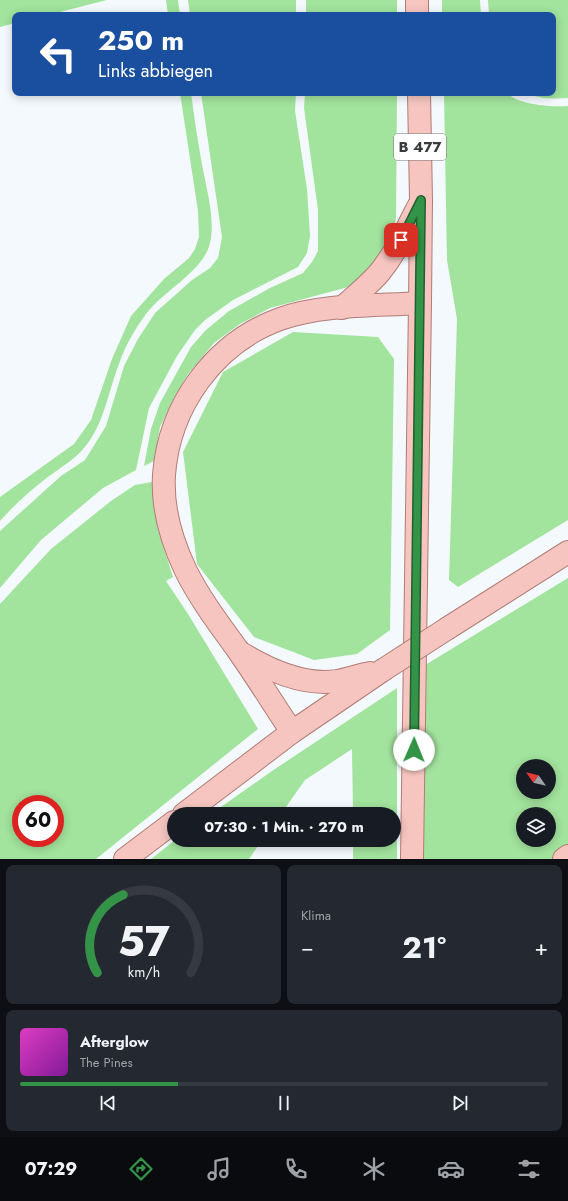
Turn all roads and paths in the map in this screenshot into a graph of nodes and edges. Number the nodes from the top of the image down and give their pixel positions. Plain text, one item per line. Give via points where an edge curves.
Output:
1 (417, 0) edge
2 (417, 12) edge
3 (419, 96) edge
4 (421, 200) junction
5 (420, 303) junction
6 (342, 308) junction
7 (568, 552) edge
8 (238, 652) junction
9 (383, 670) junction
10 (292, 732) junction
11 (193, 807) edge
12 (167, 827) edge
13 (568, 856) edge
14 (125, 859) edge
15 (412, 859) edge
16 (564, 859) edge

1 - 2 main road
3 - 4 main road, B 477
4 - 5 main road, B 477
4 - 6 main road via 395,251 380,272
5 - 6 main road
5 - 15 main road, B 477
6 - 8 main road via 304,312 280,319 236,343 215,360 198,380 183,402 174,425 167,449 164,476 168,522 186,570 199,595
7 - 9 main road, bridge
8 - 9 main road via 288,676 316,681 336,681
8 - 10 main road
9 - 10 main road
10 - 11 main road
12 - 14 main road
13 - 16 main road

